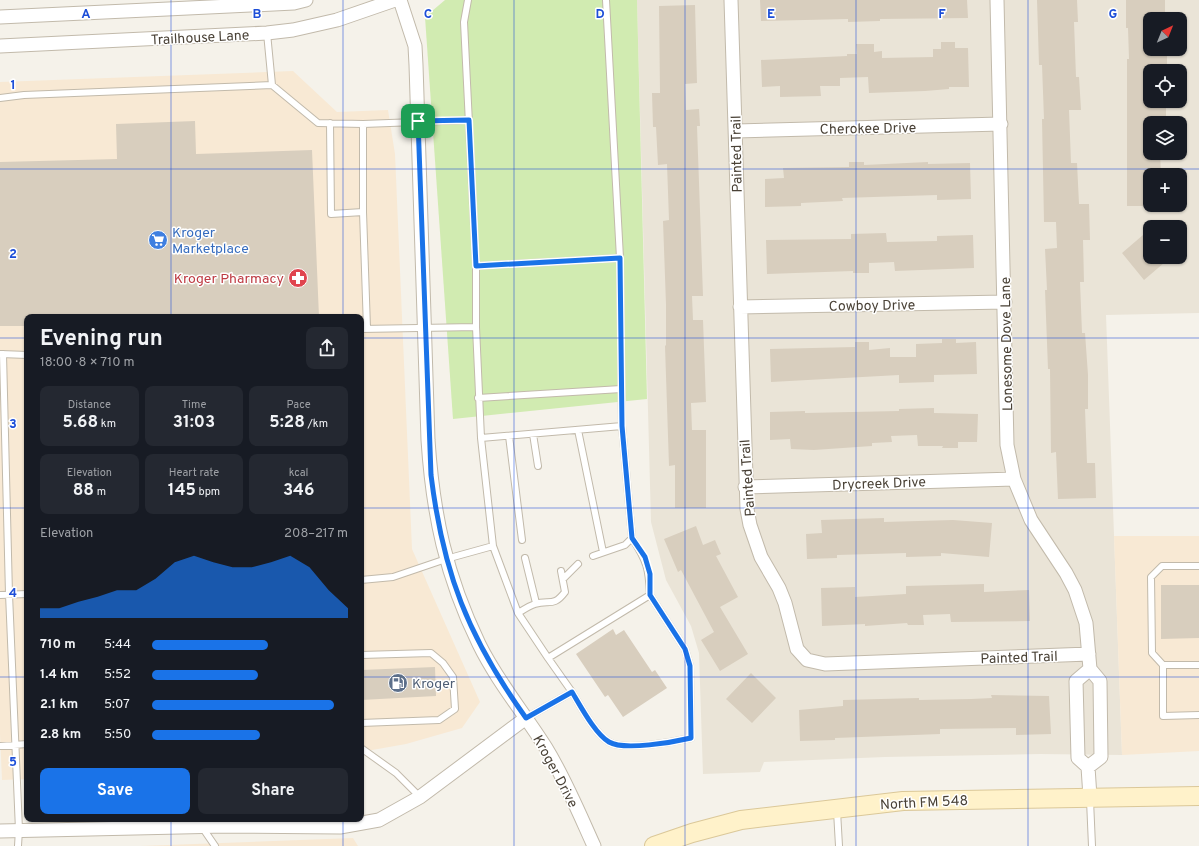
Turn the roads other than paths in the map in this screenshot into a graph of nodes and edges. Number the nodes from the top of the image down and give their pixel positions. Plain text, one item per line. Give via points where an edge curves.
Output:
1 (306, 0) edge
2 (394, 0) edge
3 (400, 0) edge
4 (468, 0) edge
5 (606, 0) edge
6 (731, 0) edge
7 (997, 0) edge
8 (0, 17) edge
9 (267, 33) junction
10 (0, 46) edge
11 (272, 85) junction
12 (0, 98) edge
13 (469, 120) junction
14 (418, 121) junction
15 (330, 123) junction
16 (363, 124) junction
17 (1001, 124) junction
18 (736, 131) junction
19 (363, 212) junction
20 (620, 258) junction
21 (476, 266) junction
22 (1005, 302) junction
23 (740, 307) junction
24 (364, 314) edge
25 (476, 327) junction
26 (364, 328) edge
27 (425, 328) junction
28 (2, 354) edge
29 (24, 355) edge
30 (621, 389) junction
31 (478, 398) junction
32 (622, 426) junction
33 (578, 430) junction
34 (533, 434) junction
35 (509, 436) junction
36 (481, 438) junction
37 (538, 466) dead end
38 (1014, 479) junction
39 (745, 487) junction
40 (632, 538) junction
41 (522, 540) dead end
42 (493, 546) junction
43 (603, 552) junction
44 (593, 556) dead end
45 (525, 558) dead end
46 (446, 559) junction
47 (578, 564) dead end
48 (1199, 566) edge
49 (561, 571) dead end
50 (563, 579) junction
51 (364, 580) edge
52 (9, 594) junction
53 (24, 594) edge
54 (0, 595) edge
55 (650, 595) junction
56 (536, 603) junction
57 (518, 613) junction
58 (1089, 654) junction
59 (364, 655) edge
60 (548, 658) junction
61 (1162, 665) junction
62 (1199, 666) edge
63 (1090, 669) junction
64 (572, 692) junction
65 (1199, 715) edge
66 (526, 718) junction
67 (364, 723) edge
68 (24, 744) edge
69 (15, 745) junction
70 (0, 746) edge
71 (364, 750) edge
72 (1088, 767) junction
73 (1199, 796) edge
74 (1090, 797) junction
75 (420, 798) junction
76 (837, 809) junction
77 (225, 822) edge
78 (202, 827) junction
79 (19, 830) junction
80 (0, 831) edge
81 (18, 846) edge
82 (215, 846) edge
83 (594, 846) edge
84 (654, 846) edge
85 (840, 846) edge
86 (1092, 846) edge

1 - 8 street, Trailhouse Lane via 294,3
2 - 9 street, Trailhouse Lane via 337,20
3 - 14 street, Kroger Drive via 414,46
4 - 13 lane via 464,22
5 - 20 lane
6 - 18 street, Painted Trail
7 - 17 street, Lonesome Dove Lane
9 - 10 street, Trailhouse Lane
9 - 11 lane
11 - 12 lane
11 - 15 lane via 318,123
13 - 14 lane
13 - 21 lane
14 - 16 lane
14 - 27 street, Kroger Drive
15 - 16 lane
15 - 19 lane via 331,214
16 - 19 lane
17 - 18 street, Cherokee Drive
17 - 22 street, Lonesome Dove Lane
18 - 23 street, Painted Trail
19 - 24 lane
20 - 21 lane
20 - 30 lane
21 - 25 lane
22 - 23 street, Cowboy Drive
22 - 38 street, Lonesome Dove Lane via 1008,445
23 - 39 street, Painted Trail
25 - 27 lane
25 - 31 lane
26 - 27 lane
27 - 46 street, Kroger Drive via 431,475 438,528
28 - 29 lane
28 - 52 lane
30 - 31 lane
30 - 32 lane
31 - 36 lane
32 - 33 lane
32 - 40 lane
33 - 34 lane
33 - 43 lane
34 - 35 lane
34 - 37 lane
35 - 36 lane
35 - 41 lane
36 - 42 lane
38 - 39 street, Drycreek Drive
38 - 58 street, Lonesome Dove Lane via 1031,520 1075,590 1086,623
39 - 58 street, Painted Trail via 746,509 755,540 785,603 797,649 807,660 825,664
40 - 43 lane via 625,545
40 - 55 lane via 645,557 650,574
42 - 46 lane
42 - 57 lane
43 - 44 lane
45 - 56 lane
46 - 51 lane via 393,576
46 - 66 street, Kroger Drive via 456,593 480,646 501,684
47 - 50 lane
48 - 61 lane via 1162,566 1150,577 1152,653
49 - 50 lane
50 - 56 lane via 565,592 559,599 549,603
52 - 53 lane
52 - 54 lane
52 - 69 lane
55 - 60 lane
55 - 64 lane via 685,649 690,666 691,738 663,744 609,742 600,734
56 - 57 lane
57 - 60 lane
58 - 63 street, Lonesome Dove Lane
59 - 67 lane via 431,653 443,663 453,677 455,709 439,720
60 - 64 lane
61 - 62 lane
61 - 65 lane via 1163,716
63 - 72 street, Lonesome Dove Lane via 1100,681 1101,758
63 - 72 street via 1076,681 1078,758
64 - 66 lane
66 - 75 street
66 - 83 street, Kroger Drive via 560,773
68 - 69 lane
69 - 70 lane
69 - 79 lane
71 - 75 lane via 396,773
72 - 74 street
73 - 74 main road, North FM 548
74 - 76 main road, North FM 548 via 903,801
74 - 86 lane
75 - 77 street via 379,820 340,827
76 - 84 main road, North FM 548 via 741,820
76 - 85 lane
77 - 78 street
78 - 79 street
78 - 82 lane
79 - 80 street
79 - 81 lane

